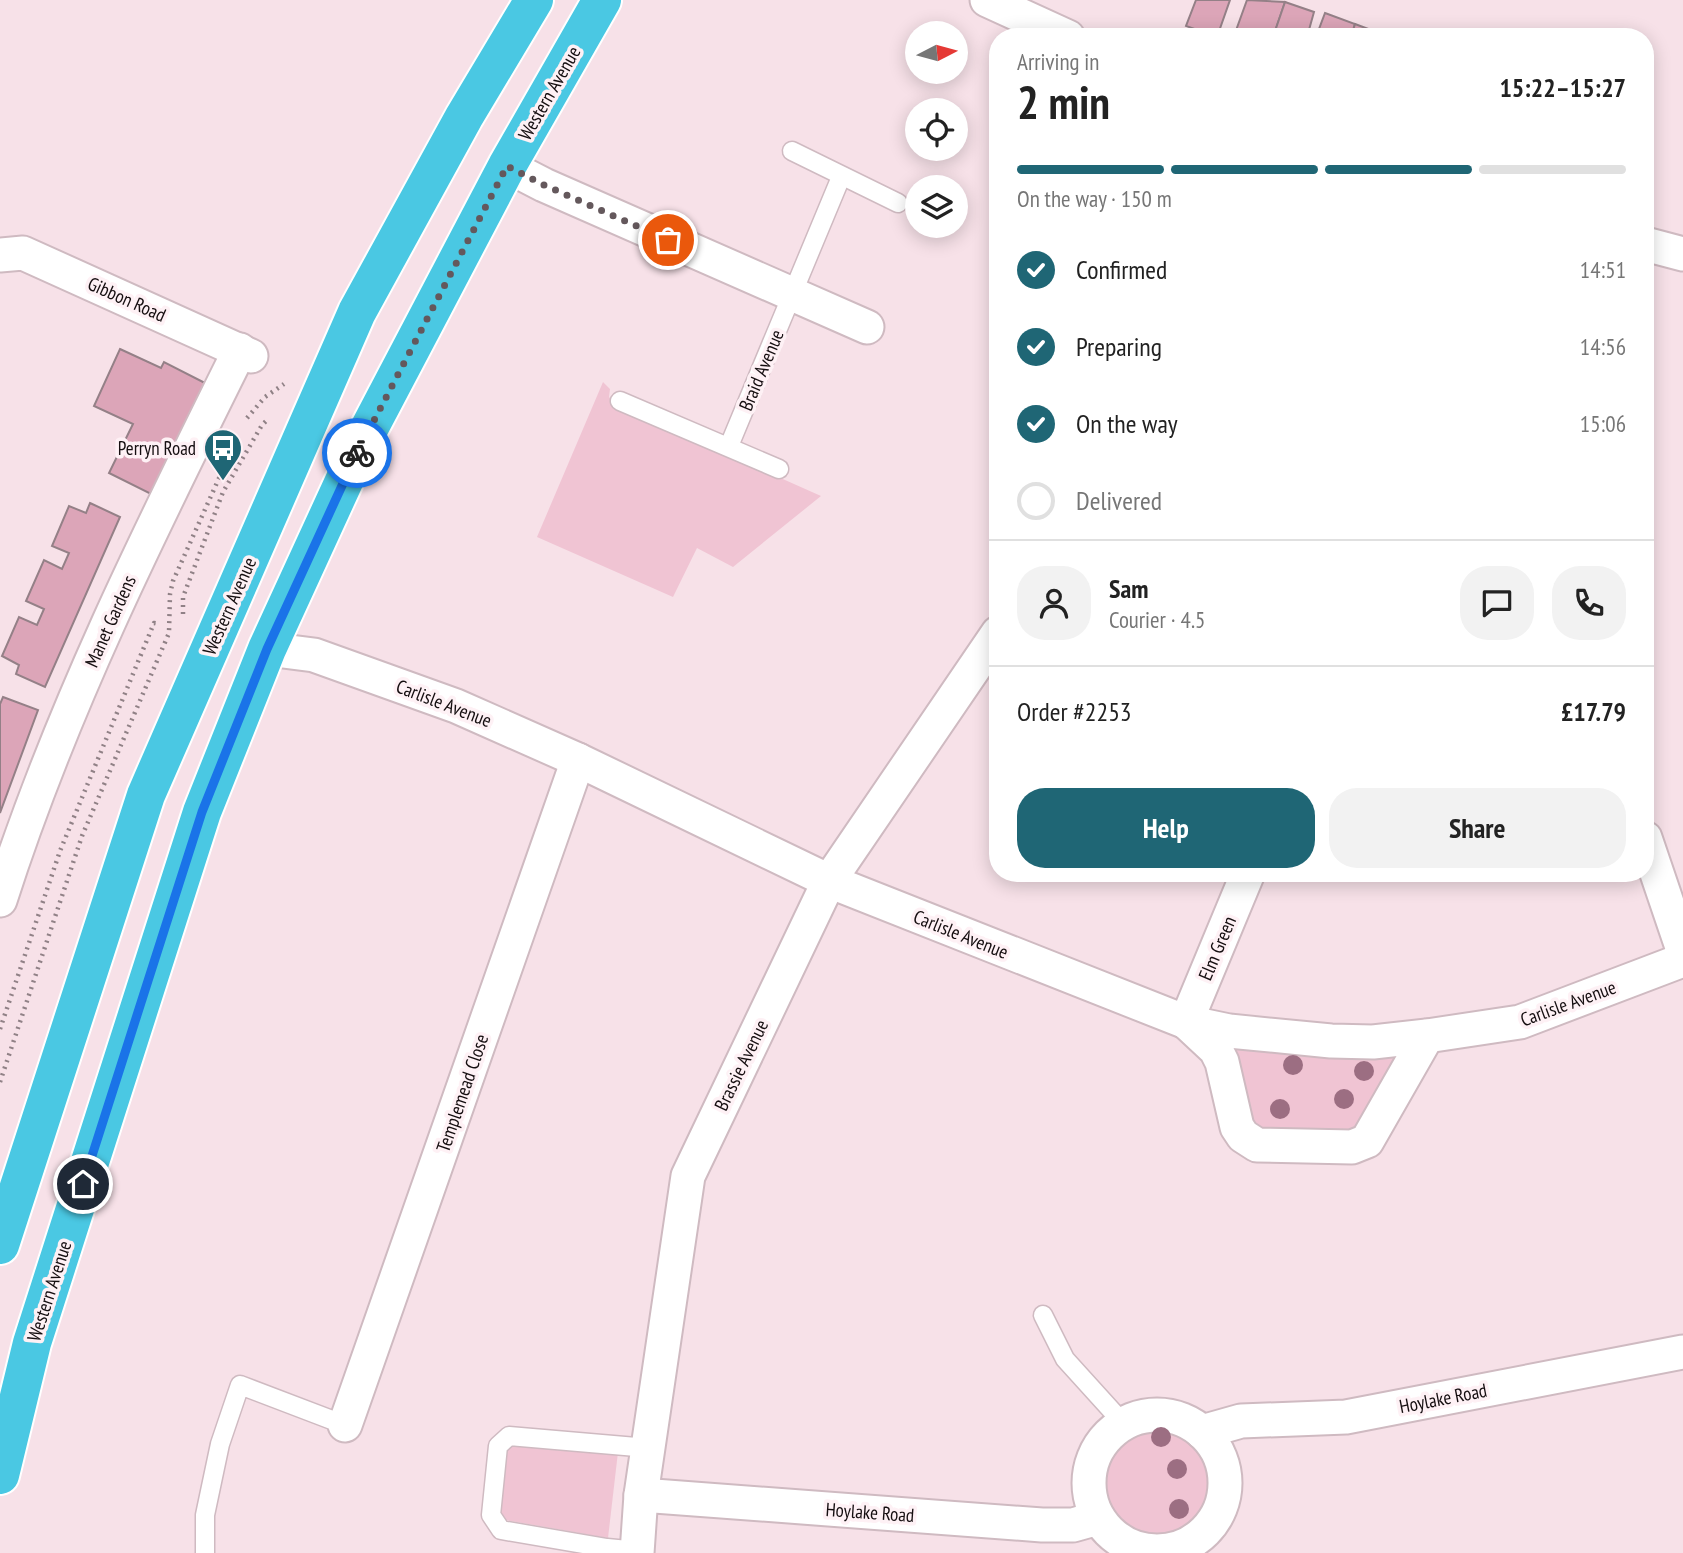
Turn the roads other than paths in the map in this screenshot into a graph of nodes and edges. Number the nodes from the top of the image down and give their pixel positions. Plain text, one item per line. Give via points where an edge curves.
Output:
1 (534, 0) edge
2 (602, 0) edge
3 (987, 0) edge
4 (1048, 28) edge
5 (792, 151) dead end
6 (507, 166) junction
7 (841, 177) junction
8 (898, 203) dead end
9 (1654, 246) edge
10 (1683, 254) edge
11 (0, 255) edge
12 (793, 295) junction
13 (867, 327) dead end
14 (245, 353) joint
15 (620, 401) dead end
16 (729, 446) junction
17 (779, 469) dead end
18 (989, 646) edge
19 (267, 649) junction
20 (578, 760) junction
21 (1654, 865) edge
22 (829, 881) junction
23 (1244, 882) edge
24 (0, 900) edge
25 (1683, 950) edge
26 (1683, 960) edge
27 (1186, 1022) junction
28 (1427, 1037) junction
29 (0, 1245) edge
30 (1043, 1315) dead end
31 (1683, 1352) edge
32 (1123, 1423) junction
33 (345, 1425) joint
34 (1202, 1432) junction
35 (648, 1448) junction
36 (0, 1475) edge
37 (641, 1495) junction
38 (1098, 1518) junction
39 (638, 1552) edge
40 (205, 1553) edge

1 - 29 highway, Western Avenue via 357,312 151,782
2 - 6 highway, Western Avenue
3 - 4 street
5 - 7 lane
6 - 12 street
6 - 19 highway, Western Avenue via 362,442
7 - 8 lane
7 - 12 lane, Braid Avenue
9 - 10 street
11 - 14 street, Gibbon Road via 23,253
12 - 13 street
12 - 16 lane, Braid Avenue
14 - 24 street, Manet Gardens via 153,525 31,806
15 - 16 lane
16 - 17 lane
18 - 22 street, Brassie Avenue
19 - 20 street, Carlisle Avenue via 314,655 456,706
19 - 36 highway, Western Avenue via 202,812 32,1343
20 - 22 street, Carlisle Avenue
20 - 33 street, Templemead Close
21 - 25 street
22 - 27 street, Carlisle Avenue
22 - 35 street, Brassie Avenue via 688,1176
23 - 27 street, Elm Green
26 - 28 street, Carlisle Avenue via 1520,1022
27 - 28 street, Carlisle Avenue via 1331,1041
27 - 28 street via 1216,1050 1237,1127 1256,1145 1352,1147 1367,1141
30 - 32 lane via 1065,1359
31 - 34 street, Hoylake Road via 1346,1416 1241,1421
32 - 34 street via 1164,1415
32 - 38 street via 1094,1455 1088,1476
33 - 40 lane via 240,1385 220,1444 205,1515
34 - 38 street via 1217,1451 1224,1473 1224,1496 1215,1518 1200,1536 1180,1547 1157,1551 1134,1547 1114,1536
35 - 37 street, Brassie Avenue
35 - 39 lane via 509,1436 498,1446 491,1515 500,1530
37 - 38 street, Hoylake Road via 1042,1525 1073,1525
37 - 39 street, Brassie Avenue

